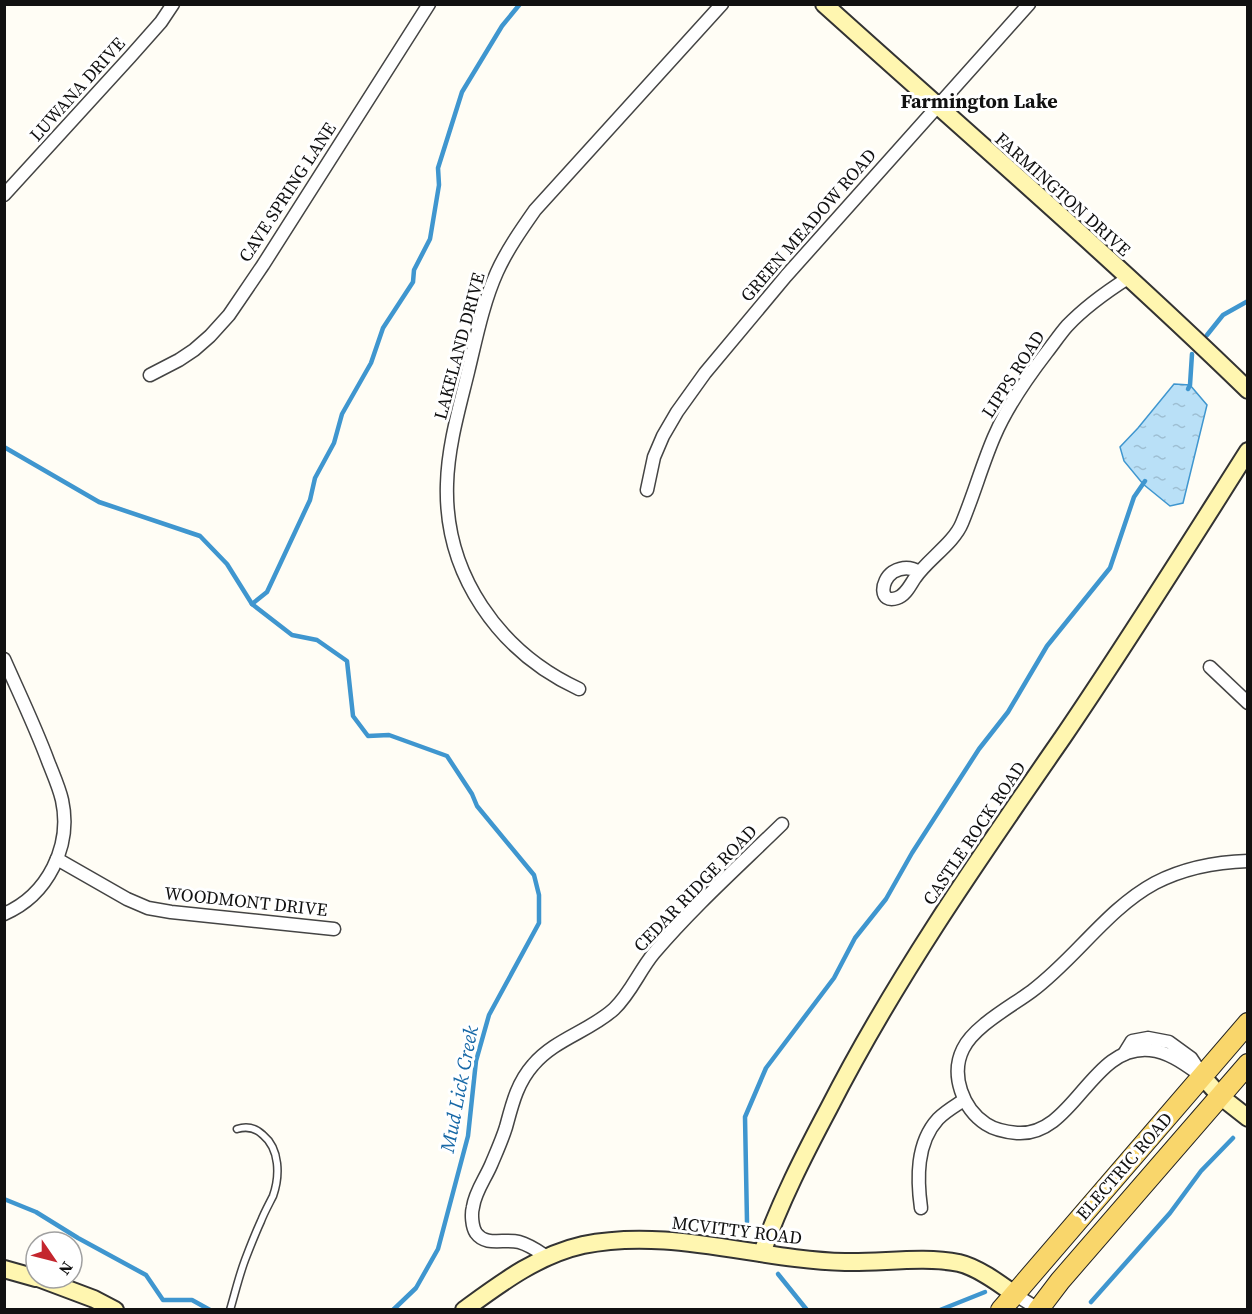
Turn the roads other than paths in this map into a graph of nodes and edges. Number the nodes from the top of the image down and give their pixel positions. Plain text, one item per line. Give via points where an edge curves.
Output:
1 (173, 4) edge
2 (429, 4) edge
3 (722, 4) edge
4 (824, 4) edge
5 (1029, 4) edge
6 (937, 107) junction
7 (4, 195) edge
8 (1128, 278) junction
9 (150, 375) dead end
10 (1248, 390) edge
11 (1248, 451) edge
12 (647, 490) dead end
13 (919, 572) dead end
14 (4, 659) edge
15 (1210, 667) dead end
16 (579, 689) dead end
17 (1248, 703) edge
18 (782, 824) dead end
19 (57, 859) junction
20 (1248, 861) edge
21 (4, 914) edge
22 (334, 929) dead end
23 (1248, 1023) edge
24 (1248, 1064) edge
25 (1202, 1076) junction
26 (1221, 1096) junction
27 (964, 1100) junction
28 (1248, 1118) edge
29 (237, 1129) dead end
30 (921, 1208) dead end
31 (762, 1253) junction
32 (547, 1257) junction
33 (4, 1269) edge
34 (24, 1274) edge
35 (70, 1290) edge
36 (1030, 1306) edge
37 (115, 1310) edge
38 (230, 1310) edge
39 (464, 1310) edge
40 (1001, 1310) edge

1 - 7 street, LUWANA DRIVE
2 - 9 street, CAVE SPRING LANE via 229,315 194,350
3 - 16 street, LAKELAND DRIVE via 519,232 496,273 457,415 447,484 448,517 470,587 495,625 523,652
4 - 6 street, FARMINGTON DRIVE
5 - 6 street, GREEN MEADOW ROAD
6 - 8 street, FARMINGTON DRIVE
6 - 12 street, GREEN MEADOW ROAD via 705,373 663,436
8 - 10 street, FARMINGTON DRIVE
8 - 13 street, LIPPS ROAD via 1100,296 1066,327 1035,368 995,435 961,526
11 - 31 street, CASTLE ROCK ROAD via 882,1010 794,1174
14 - 19 street via 62,801 64,822
15 - 17 street
18 - 32 street, CEDAR RIDGE ROAD via 653,954 616,1007 546,1052 521,1081 475,1197 472,1221 477,1234 485,1240 518,1242
19 - 21 street via 36,892
19 - 22 street, WOODMONT DRIVE via 148,908
20 - 27 street via 1220,862 1178,873 1130,899 1034,990 971,1037 957,1069
23 - 25 main road, ELECTRIC ROAD
24 - 26 main road, ELECTRIC ROAD
25 - 26 street
25 - 27 street via 1191,1058 1169,1042 1148,1038 1132,1041 1124,1054 1101,1071 1059,1116 1035,1131 1007,1132 989,1126 978,1119
25 - 36 main road, ELECTRIC ROAD
26 - 28 street
26 - 36 main road, ELECTRIC ROAD via 1060,1281
27 - 30 street via 937,1120 922,1149 918,1184
29 - 38 lane via 249,1127 268,1139 277,1160 277,1179 244,1262
31 - 32 street, MCVITTY ROAD via 631,1239 581,1246
31 - 36 street, MCVITTY ROAD via 845,1262 960,1263 998,1282
32 - 39 street, MCVITTY ROAD via 522,1269
33 - 34 street
35 - 37 street
36 - 40 main road, ELECTRIC ROAD

